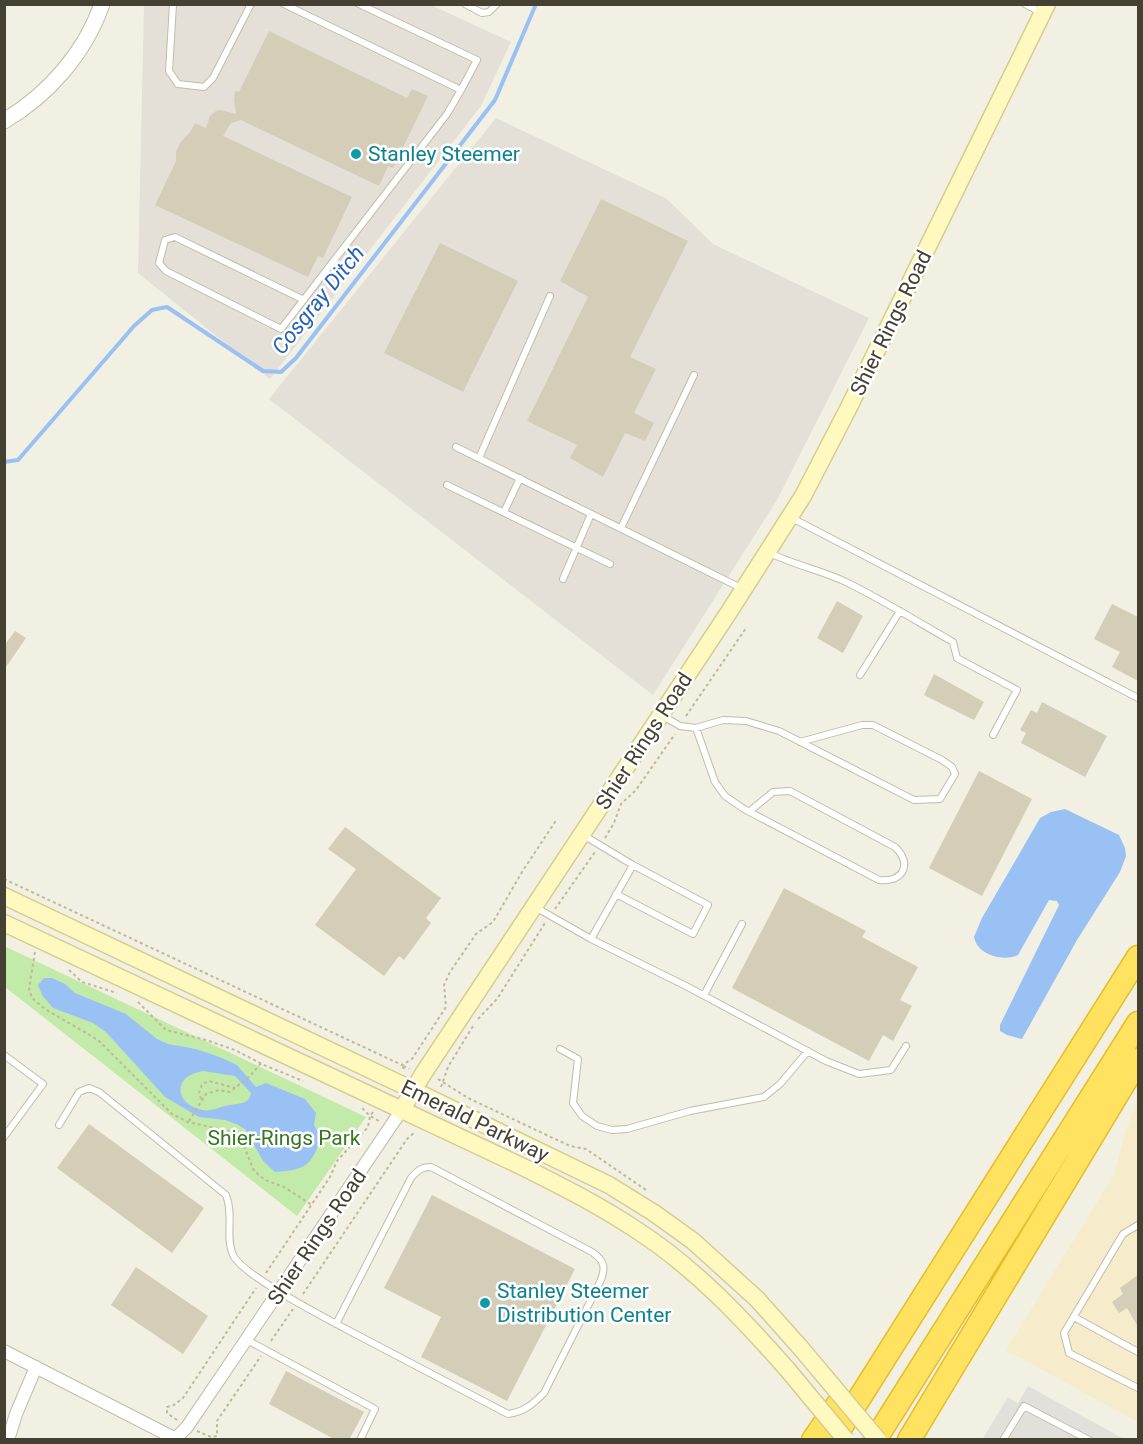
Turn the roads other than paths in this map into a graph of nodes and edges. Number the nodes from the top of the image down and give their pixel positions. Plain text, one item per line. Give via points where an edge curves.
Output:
1 (102, 4) edge
2 (173, 4) edge
3 (251, 4) edge
4 (284, 4) edge
5 (359, 4) edge
6 (465, 4) edge
7 (497, 4) edge
8 (1025, 4) edge
9 (1045, 9) edge
10 (461, 90) junction
11 (4, 121) edge
12 (550, 296) dead end
13 (304, 300) junction
14 (694, 375) dead end
15 (456, 447) dead end
16 (478, 458) junction
17 (520, 478) junction
18 (447, 485) dead end
19 (504, 512) junction
20 (591, 514) junction
21 (789, 517) junction
22 (621, 528) junction
23 (578, 546) junction
24 (767, 552) junction
25 (610, 564) dead end
26 (563, 579) dead end
27 (744, 589) junction
28 (900, 611) junction
29 (860, 675) dead end
30 (1138, 698) edge
31 (660, 714) junction
32 (696, 728) junction
33 (993, 735) dead end
34 (800, 742) junction
35 (750, 811) junction
36 (582, 835) junction
37 (633, 865) junction
38 (616, 894) junction
39 (4, 897) edge
40 (542, 912) junction
41 (4, 923) edge
42 (742, 924) dead end
43 (591, 939) junction
44 (1138, 957) edge
45 (704, 995) junction
46 (1138, 1023) edge
47 (906, 1046) dead end
48 (560, 1049) dead end
49 (808, 1051) junction
50 (4, 1055) edge
51 (1138, 1060) edge
52 (413, 1090) junction
53 (401, 1111) junction
54 (59, 1125) dead end
55 (4, 1137) edge
56 (1018, 1148) junction
57 (1138, 1225) edge
58 (279, 1292) junction
59 (1074, 1317) junction
60 (336, 1324) junction
61 (246, 1340) junction
62 (4, 1351) edge
63 (1138, 1352) edge
64 (36, 1366) junction
65 (1138, 1388) edge
66 (175, 1439) edge
67 (8, 1440) edge
68 (360, 1440) edge
69 (813, 1440) edge
70 (833, 1440) edge
71 (846, 1440) edge
72 (877, 1440) edge
73 (909, 1440) edge
74 (1003, 1440) edge
75 (1089, 1440) edge

1 - 11 street via 83,45 60,76
2 - 3 lane via 169,71 178,84 204,87 213,78
4 - 10 lane
5 - 10 lane via 477,60
6 - 7 lane via 482,13
8 - 9 lane
9 - 21 main road, Shier Rings Road via 848,410
10 - 13 lane via 447,114
12 - 16 lane
13 - 13 lane via 281,329 166,271 159,263 165,240 175,237
14 - 22 lane
15 - 16 lane
16 - 17 lane
17 - 19 lane
17 - 20 lane
18 - 19 lane
19 - 23 lane
20 - 22 lane
20 - 23 lane
21 - 24 main road, Shier Rings Road
21 - 30 lane
22 - 27 lane
23 - 25 lane
23 - 26 lane
24 - 27 main road, Shier Rings Road
24 - 28 lane via 845,582
27 - 31 main road, Shier Rings Road
28 - 29 lane
28 - 33 lane via 953,642 957,658 1017,690
31 - 32 lane via 680,726
31 - 36 main road, Shier Rings Road
32 - 34 lane via 723,720 746,721
32 - 35 lane via 715,782 725,796
34 - 34 lane via 914,801 940,799 955,774 942,760 873,725
35 - 35 lane via 879,880 891,882 903,870 903,854 895,847 790,791 773,792
36 - 37 lane
36 - 40 main road, Shier Rings Road
37 - 38 lane
37 - 38 lane via 708,905 693,934
38 - 43 lane
39 - 52 main road, Emerald Parkway
40 - 43 lane
40 - 52 main road, Shier Rings Road
41 - 53 main road, Emerald Parkway
42 - 45 lane
43 - 45 lane
44 - 56 highway
45 - 49 lane
46 - 72 highway
47 - 49 lane via 891,1070 859,1074
48 - 49 lane via 578,1059 573,1103 582,1116 612,1130 764,1097
50 - 55 lane via 43,1084
51 - 73 highway
52 - 53 main road, Shier Rings Road
52 - 72 main road, Emerald Parkway, bridge via 609,1185 693,1241 757,1299
53 - 58 street, Shier Rings Road
53 - 71 main road, Emerald Parkway, bridge via 562,1186 677,1260 743,1319
54 - 58 lane via 79,1092 89,1088 99,1092 226,1196 233,1255
56 - 69 highway via 981,1185
56 - 70 highway
57 - 59 lane via 1124,1234
58 - 60 lane
58 - 61 street, Shier Rings Road
59 - 63 lane
59 - 65 lane via 1064,1333 1069,1353
60 - 60 lane via 411,1178 424,1167 431,1167 592,1252 603,1265 600,1282 544,1393 520,1413 508,1414
61 - 66 street, Shier Rings Road
61 - 68 lane via 375,1409
62 - 64 street
64 - 66 street
64 - 67 street
74 - 75 lane via 1024,1406

